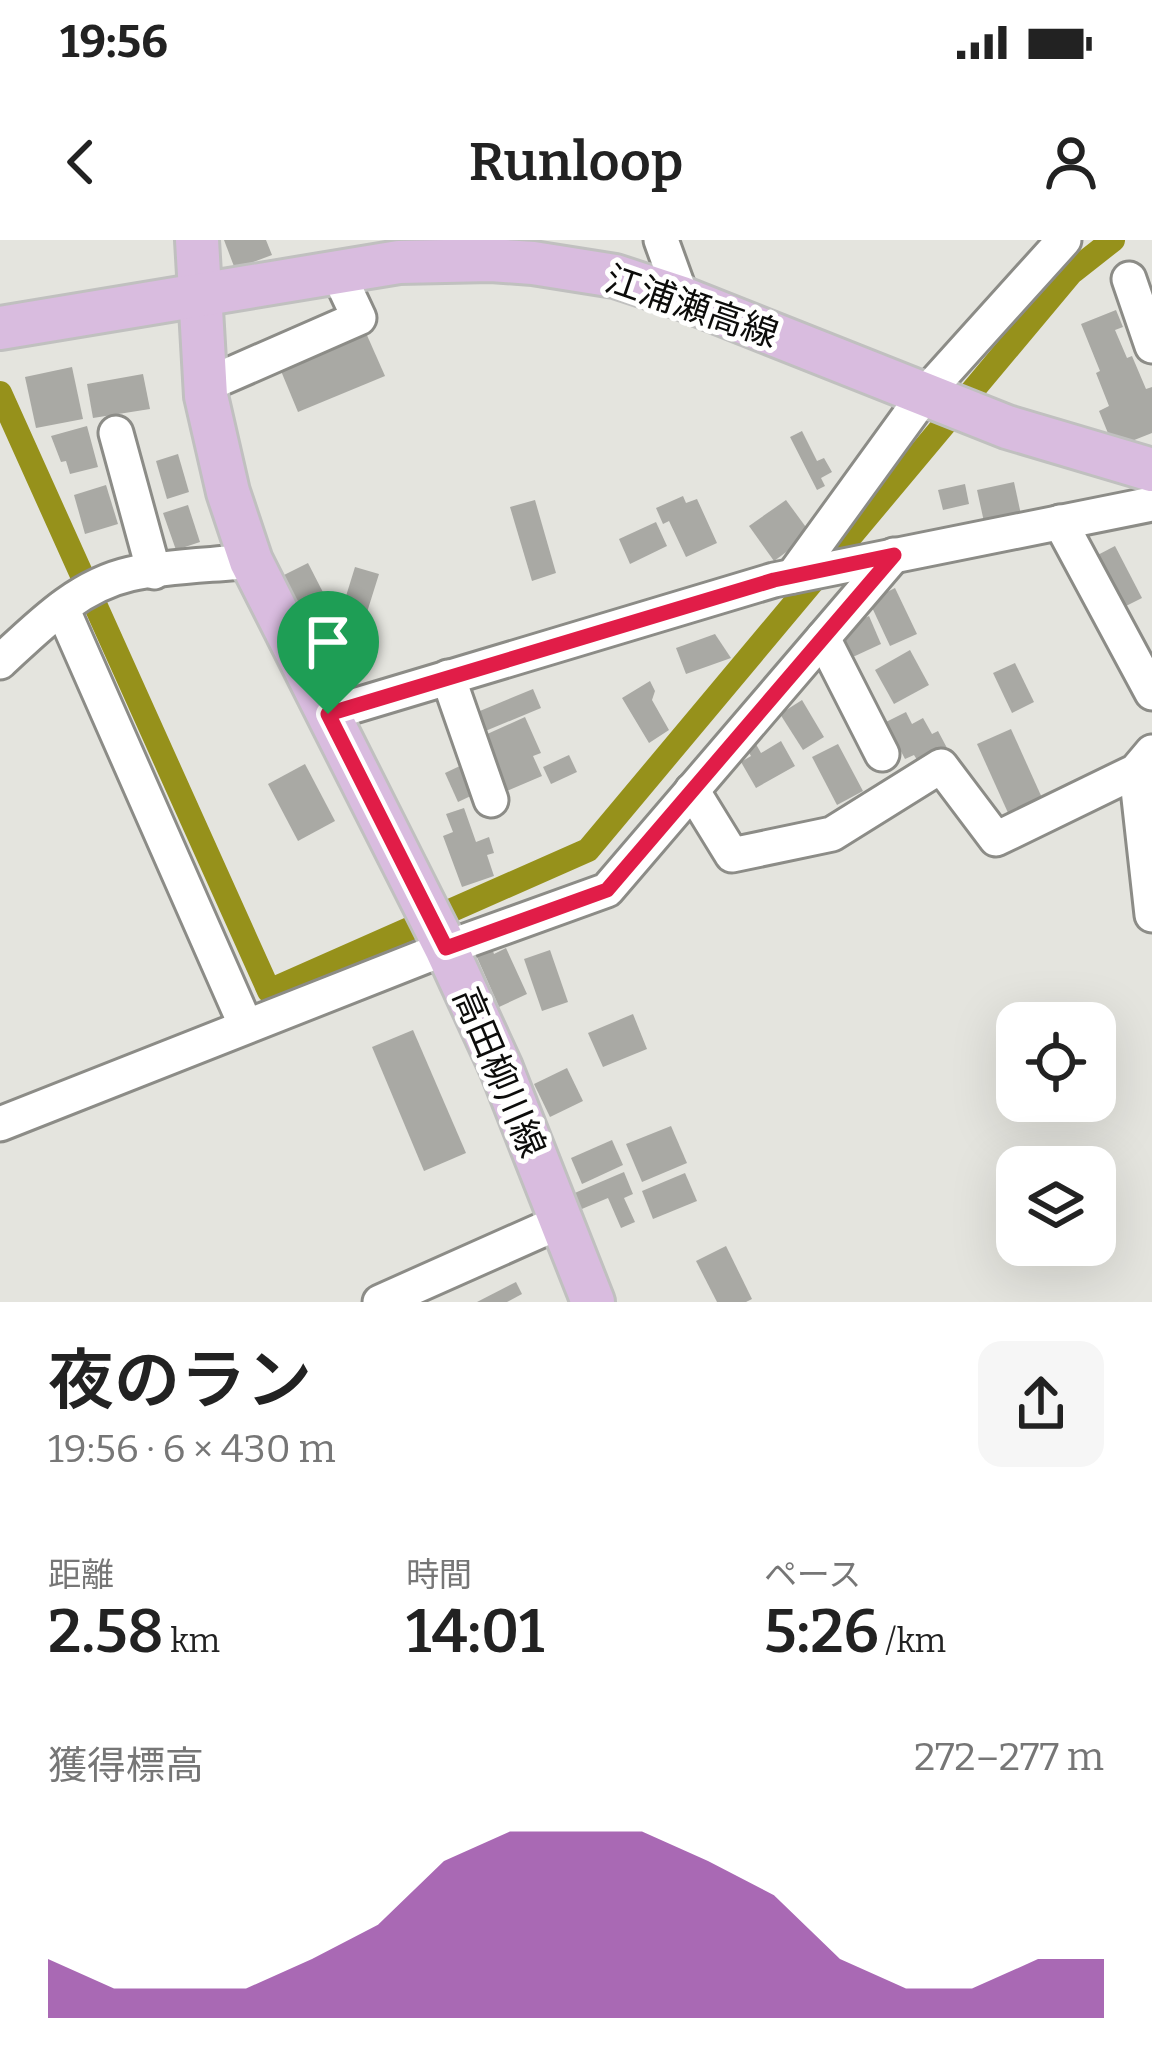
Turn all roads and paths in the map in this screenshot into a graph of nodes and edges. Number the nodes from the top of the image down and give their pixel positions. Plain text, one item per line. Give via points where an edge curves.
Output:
1 (197, 240) edge
2 (661, 240) edge
3 (1064, 240) edge
4 (337, 272) junction
5 (1129, 279) dead end
6 (199, 294) junction
7 (682, 298) junction
8 (14, 325) edge
9 (1152, 346) edge
10 (206, 385) junction
11 (933, 397) junction
12 (116, 433) dead end
13 (1152, 470) edge
14 (1152, 504) edge
15 (1060, 522) junction
16 (884, 557) junction
17 (251, 561) junction
18 (142, 573) junction
19 (784, 578) junction
20 (56, 611) junction
21 (823, 638) junction
22 (0, 662) edge
23 (448, 677) junction
24 (1152, 693) edge
25 (344, 709) junction
26 (882, 754) dead end
27 (1144, 761) edge
28 (692, 790) junction
29 (491, 800) dead end
30 (1152, 915) edge
31 (446, 948) junction
32 (246, 1026) junction
33 (0, 1124) edge
34 (562, 1221) junction
35 (391, 1300) edge
36 (593, 1302) edge

1 - 6 main road, 高田柳川線
2 - 7 street
3 - 11 street
4 - 6 main road, 江浦瀬高線
4 - 7 main road, 江浦瀬高線 via 399,262 533,263 615,276
4 - 10 street via 359,318
5 - 9 street
6 - 8 main road, 江浦瀬高線
6 - 10 main road, 高田柳川線
7 - 11 main road, 江浦瀬高線
10 - 17 main road, 高田柳川線
11 - 13 main road, 江浦瀬高線
11 - 19 street
12 - 18 street
14 - 15 street
15 - 16 street
15 - 24 street
16 - 19 street
16 - 21 street
17 - 18 street
17 - 25 main road, 高田柳川線
18 - 20 street
19 - 23 street
20 - 22 street
20 - 32 street
21 - 26 street
21 - 28 street
23 - 25 street
23 - 29 street
25 - 31 main road, 高田柳川線
27 - 28 street via 996,839 941,766 832,834 733,855
27 - 30 street
28 - 31 street via 607,890
31 - 32 street
31 - 34 main road, 高田柳川線
32 - 33 street
34 - 35 street
34 - 36 main road, 高田柳川線

